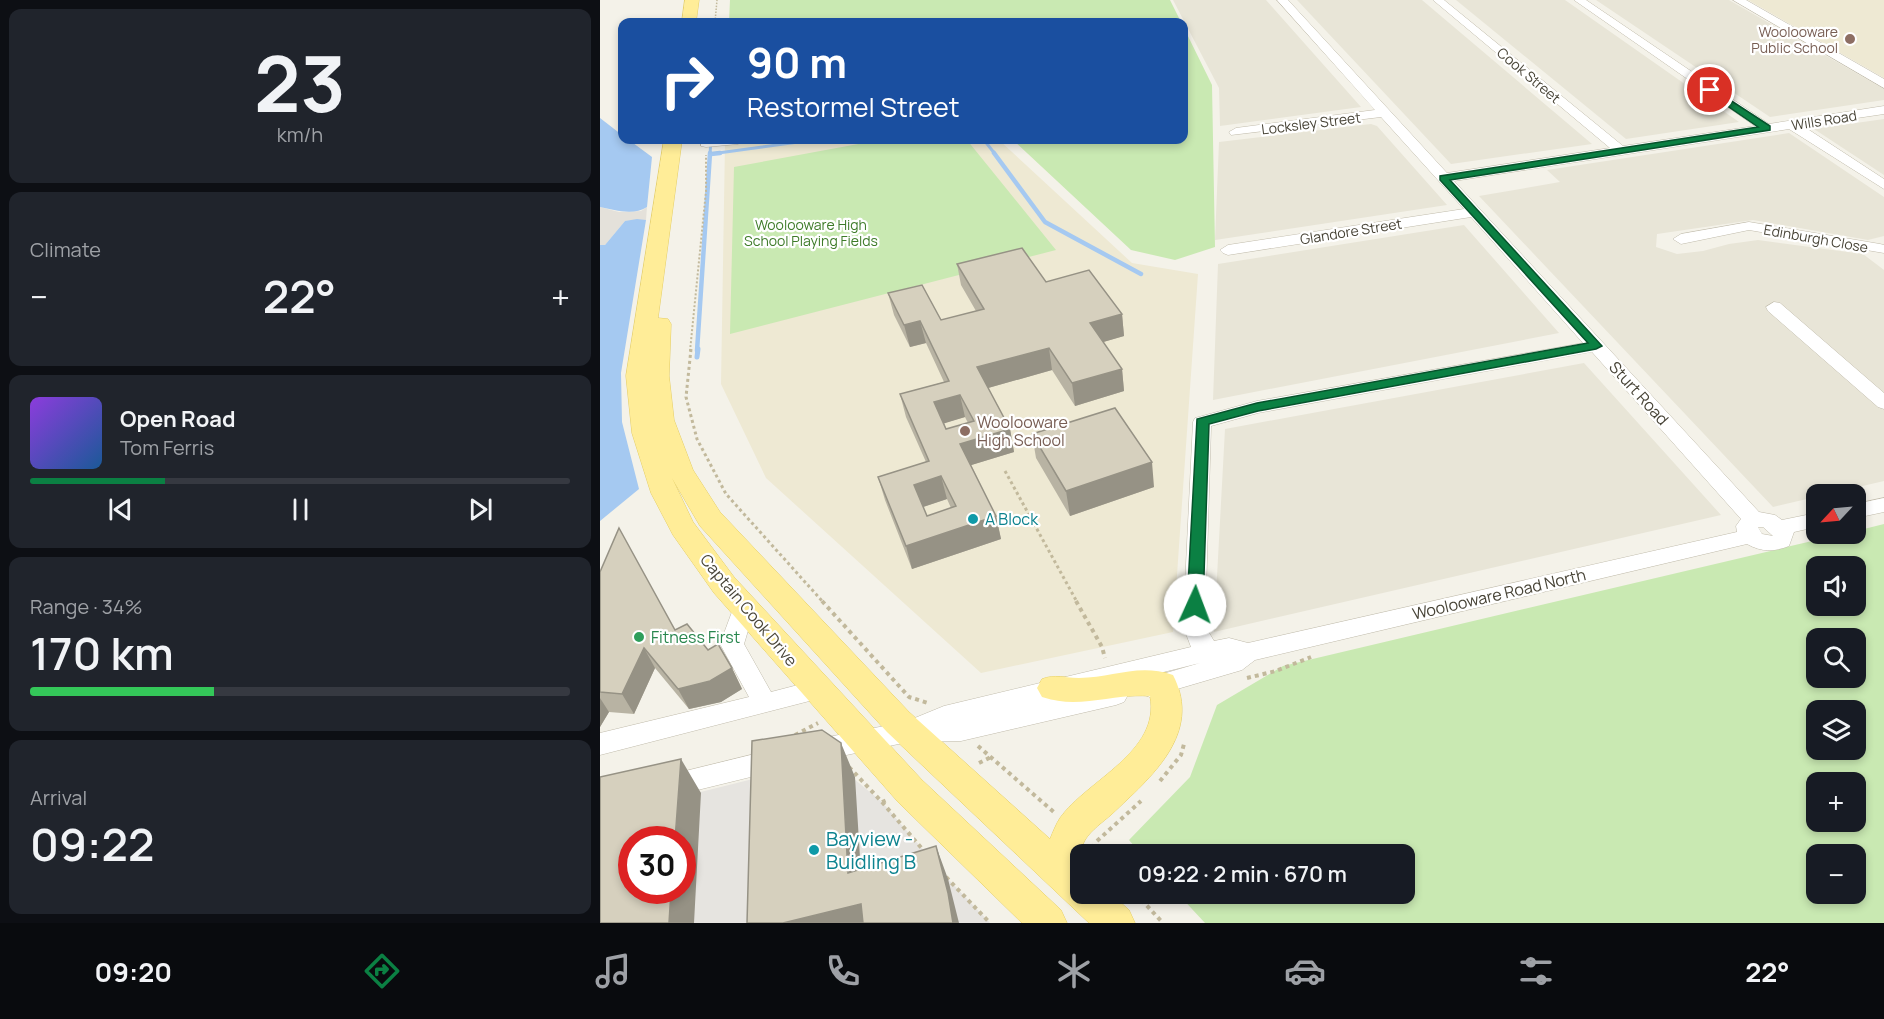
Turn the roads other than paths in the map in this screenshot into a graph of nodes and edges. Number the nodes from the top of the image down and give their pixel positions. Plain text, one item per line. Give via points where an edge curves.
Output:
1 (692, 0) edge
2 (702, 0) edge
3 (1282, 0) edge
4 (1438, 0) edge
5 (1579, 0) edge
6 (1738, 0) edge
7 (690, 18) edge
8 (700, 18) edge
9 (1884, 84) edge
10 (1884, 110) edge
11 (1385, 113) junction
12 (1792, 125) junction
13 (1767, 128) junction
14 (1236, 132) dead end
15 (672, 144) edge
16 (684, 144) edge
17 (728, 144) edge
18 (712, 150) road end
19 (1621, 151) junction
20 (1443, 178) junction
21 (1884, 185) edge
22 (1475, 212) junction
23 (1681, 239) dead end
24 (1228, 250) dead end
25 (1883, 250) edge
26 (1774, 307) dead end
27 (1596, 346) junction
28 (1884, 403) edge
29 (1884, 505) edge
30 (1866, 509) edge
31 (1806, 522) edge
32 (1752, 528) junction
33 (744, 607) junction
34 (1225, 666) junction
35 (1162, 684) junction
36 (1053, 688) junction
37 (817, 690) junction
38 (764, 702) junction
39 (853, 729) junction
40 (908, 732) junction
41 (600, 744) edge
42 (644, 792) edge
43 (1070, 862) edge
44 (1070, 880) edge
45 (1095, 904) edge
46 (1048, 923) edge
47 (1116, 923) edge

1 - 7 main road
2 - 8 main road
3 - 11 street, Sturt Road
4 - 19 street, Cook Street
5 - 13 street
6 - 9 street
10 - 12 street, Wills Road
11 - 14 street, Locksley Street
11 - 20 street, Sturt Road
12 - 13 street, Wills Road
12 - 21 street
13 - 19 street, Wills Road
15 - 33 main road, Captain Cook Drive via 639,358 641,415 648,453 683,528
16 - 40 main road, Captain Cook Drive via 658,346 659,404 674,456 710,519 896,701
17 - 18 street
19 - 20 street, Wills Road
20 - 22 street, Sturt Road
22 - 24 street, Glandore Street
22 - 27 street, Sturt Road
23 - 25 street, Edinburgh Close via 1749,226
26 - 28 street
27 - 32 street, Sturt Road
27 - 34 street via 1257,407 1202,422 1194,626 1198,639
29 - 30 street
31 - 32 street via 1780,528 1784,537 1777,544 1763,543
32 - 34 street, Woolooware Road North via 1248,652
33 - 37 main road, Captain Cook Drive
33 - 38 street via 732,644
34 - 35 street, Woolooware Road North
34 - 36 street, Woolooware Road North
35 - 36 main road via 1132,682 1080,691
35 - 40 street, Woolooware Road North via 960,731
35 - 43 main road via 1167,721 1161,736 1082,837 1065,842
36 - 40 street, Woolooware Road North via 944,716
37 - 38 street
37 - 39 main road, Captain Cook Drive
38 - 41 street
39 - 40 street, Woolooware Road North
39 - 42 street, Woolooware Road North
39 - 46 main road, Captain Cook Drive via 910,790
40 - 44 main road, Captain Cook Drive
45 - 47 main road, Captain Cook Drive

